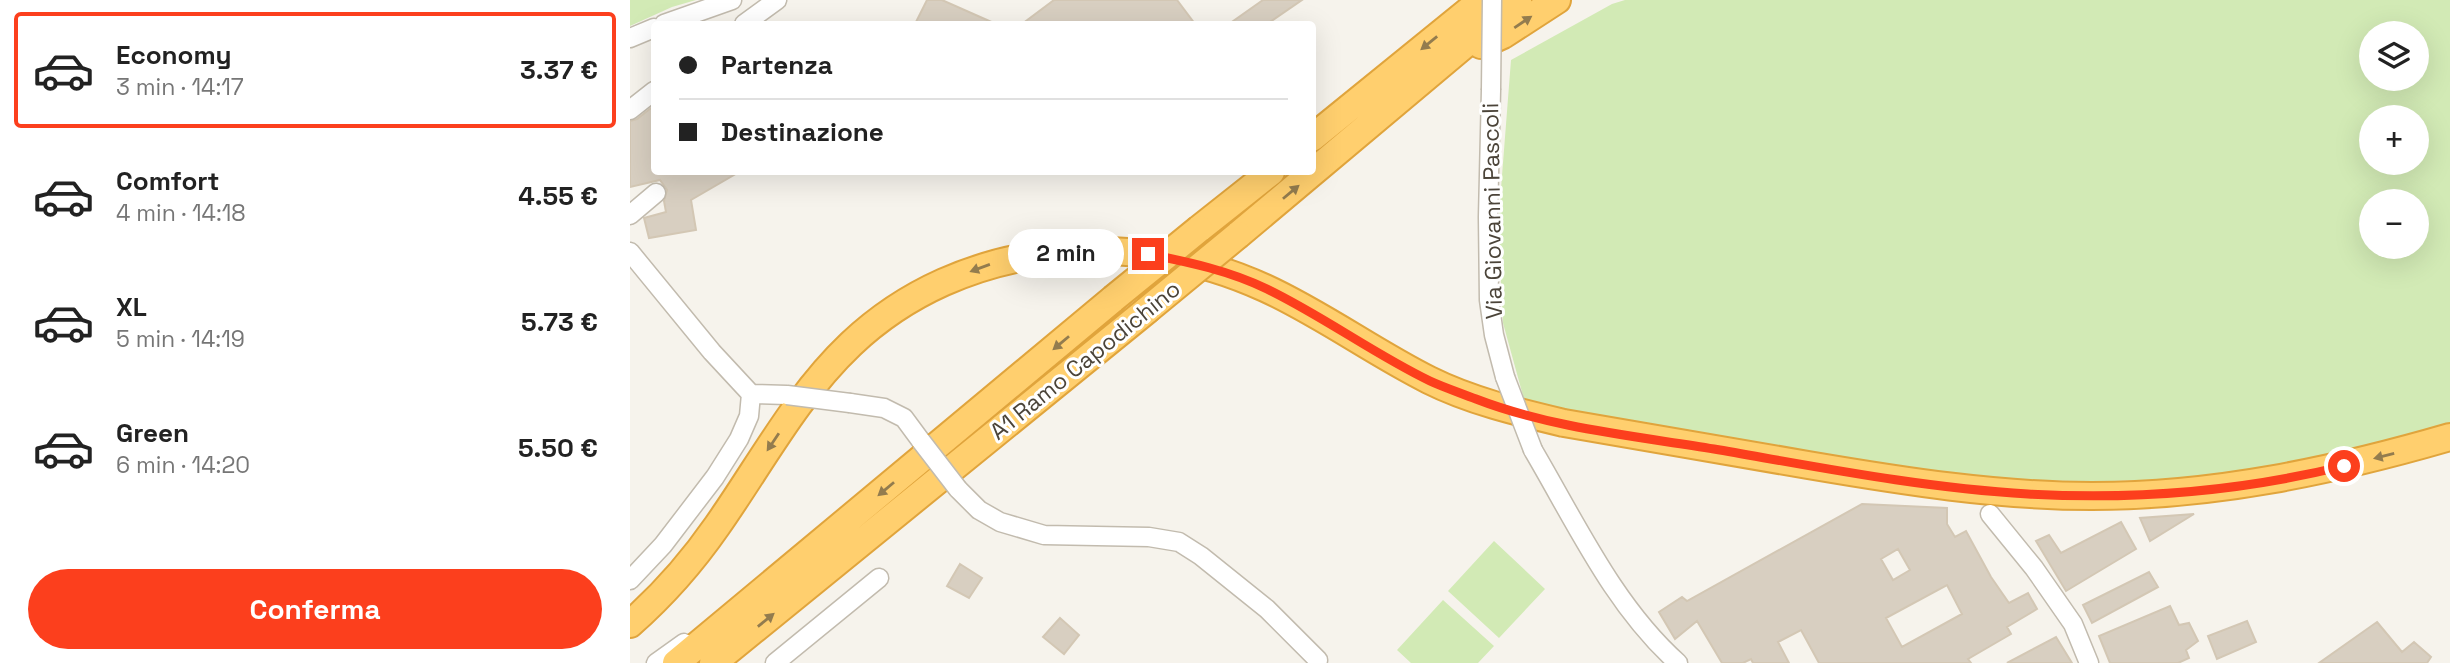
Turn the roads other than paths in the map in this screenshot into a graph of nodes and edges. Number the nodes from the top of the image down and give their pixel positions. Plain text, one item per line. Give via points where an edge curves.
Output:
1 (732, 0) edge
2 (777, 0) edge
3 (1482, 0) edge
4 (1492, 0) edge
5 (1518, 0) edge
6 (1557, 0) edge
7 (672, 21) edge
8 (748, 21) edge
9 (651, 29) edge
10 (630, 38) edge
11 (1444, 62) junction
12 (651, 98) edge
13 (630, 110) edge
14 (1316, 135) edge
15 (1316, 169) edge
16 (1266, 175) edge
17 (1309, 175) edge
18 (656, 193) dead end
19 (630, 215) edge
20 (630, 252) edge
21 (751, 394) junction
22 (2450, 437) edge
23 (1990, 514) dead end
24 (879, 578) dead end
25 (630, 580) edge
26 (630, 624) edge
27 (722, 625) junction
28 (1318, 660) dead end
29 (656, 663) edge
30 (676, 663) edge
31 (713, 663) edge
32 (775, 663) edge
33 (1678, 663) edge
34 (2089, 663) edge

1 - 7 street
2 - 8 street
3 -> 14 highway
4 - 33 street, Via Giovanni Pascoli, bridge via 1489,300 1505,377 1533,450 1615,590
5 - 11 highway, A1 Ramo Capodichino
11 -> 6 highway via 1503,35
9 - 10 street
15 -> 11 highway, A1 Ramo Capodichino, bridge
12 - 13 street
16 -> 27 highway, A1 Ramo Capodichino, bridge
31 -> 17 highway, A1 Ramo Capodichino, bridge
18 - 19 street
20 - 21 street
21 - 25 street via 749,416 715,477
21 - 28 street, bridge via 884,408 904,418 958,489 979,510 1000,522 1044,535 1179,542 1267,609
22 -> 26 highway via 2319,472 2246,485 2093,496 1948,486 1564,423 1506,409 1430,381 1310,311 1225,272 1148,254 1068,250 1002,261 956,276 882,317 822,375 716,528
23 - 34 street via 2073,624
24 - 32 street
27 - 29 street via 677,646
27 - 30 highway, A1 Ramo Capodichino

